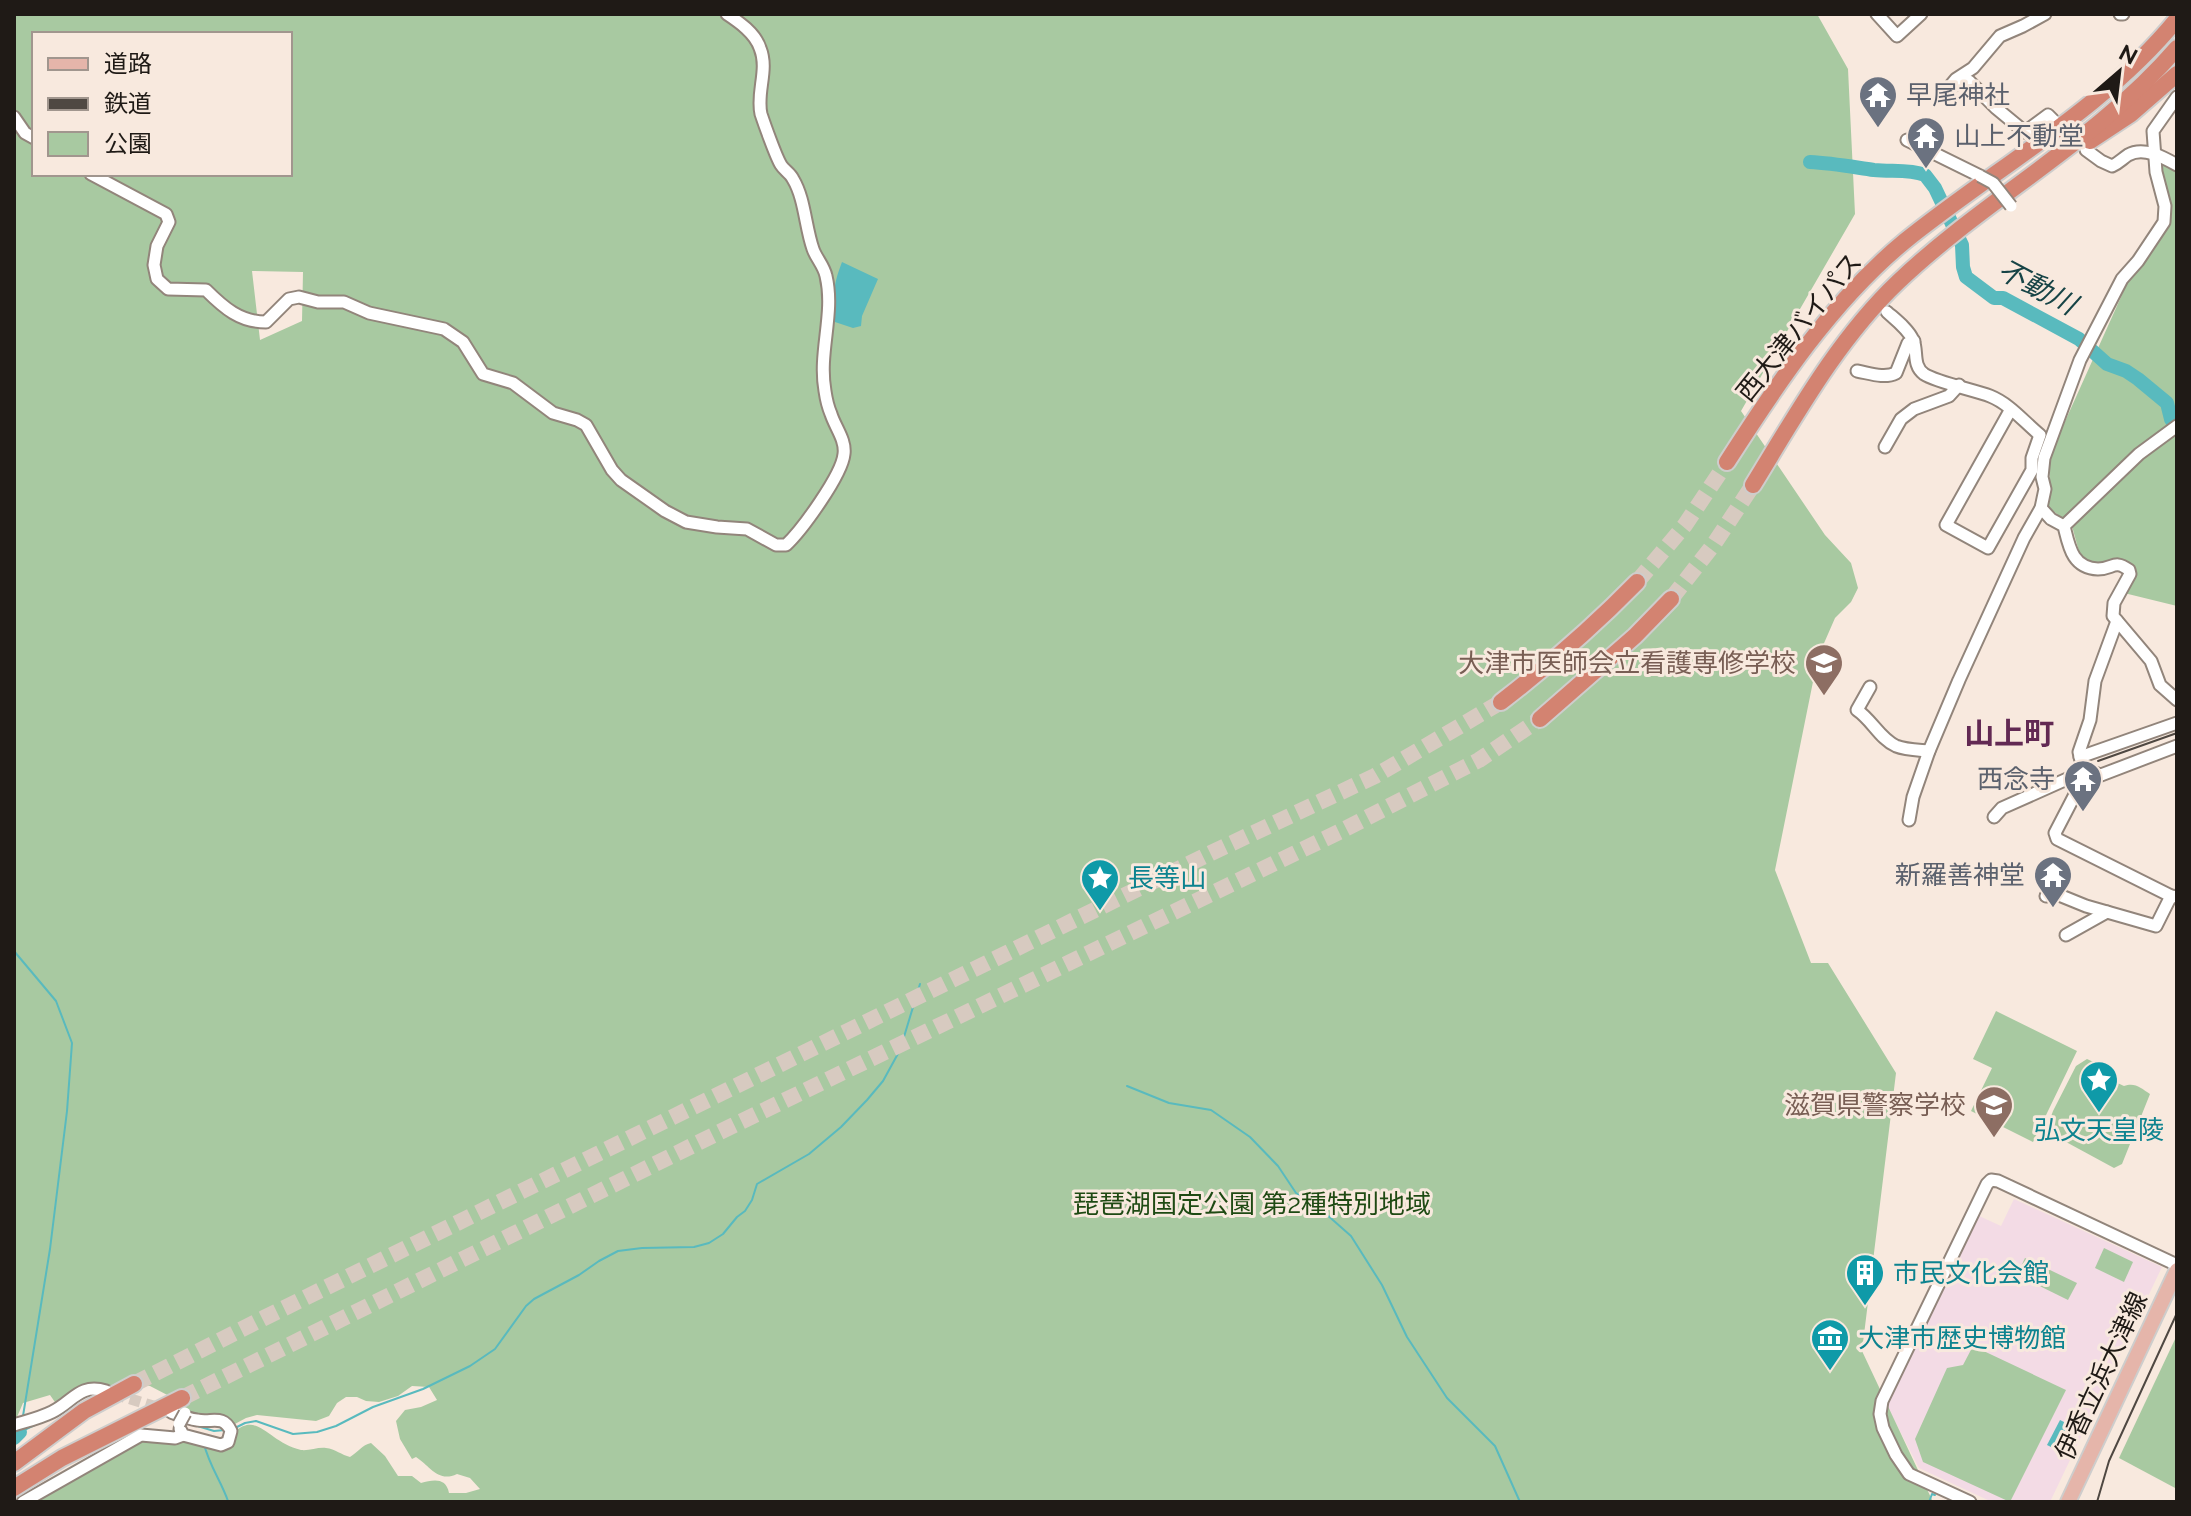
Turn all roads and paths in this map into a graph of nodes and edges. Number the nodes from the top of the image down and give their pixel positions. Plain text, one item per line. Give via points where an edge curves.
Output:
1 (727, 14) edge
2 (1877, 14) edge
3 (1921, 14) edge
4 (2045, 14) edge
5 (2177, 19) edge
6 (2177, 48) edge
7 (2177, 74) edge
8 (2177, 97) edge
9 (14, 117) edge
10 (2054, 121) dead end
11 (32, 137) edge
12 (1907, 140) dead end
13 (2086, 150) dead end
14 (2154, 154) junction
15 (2046, 165) junction
16 (2177, 165) edge
17 (95, 176) edge
18 (2011, 206) dead end
19 (1887, 312) dead end
20 (1914, 341) junction
21 (1857, 371) dead end
22 (1959, 385) junction
23 (2011, 409) junction
24 (2172, 428) edge
25 (1885, 447) dead end
26 (1727, 462) tunnel mouth
27 (2036, 476) junction
28 (1753, 485) tunnel mouth
29 (2041, 508) junction
30 (2064, 526) junction
31 (1637, 582) tunnel mouth
32 (1671, 599) tunnel mouth
33 (2117, 621) junction
34 (1870, 687) dead end
35 (2177, 700) edge
36 (1501, 702) tunnel mouth
37 (1540, 719) tunnel mouth
38 (2177, 723) edge
39 (2177, 746) edge
40 (1929, 751) junction
41 (2082, 763) junction
42 (1994, 817) dead end
43 (1909, 820) dead end
44 (2046, 896) dead end
45 (2174, 897) edge
46 (2107, 912) junction
47 (2066, 935) dead end
48 (2177, 1268) edge
49 (134, 1384) tunnel mouth
50 (106, 1391) tunnel mouth
51 (171, 1412) tunnel mouth
52 (182, 1418) junction
53 (19, 1423) edge
54 (14, 1463) edge
55 (14, 1488) edge
56 (1944, 1490) junction
57 (23, 1502) edge
58 (1939, 1502) edge
59 (1970, 1502) edge
60 (2068, 1502) edge

1 - 17 street via 760,48 761,114 781,165 797,188 827,282 822,368 844,455 824,495 786,545 747,529 686,522 665,511 621,480 586,425 553,413 513,383 483,374 463,342 444,329 369,313 344,302 299,297 289,299 271,320 251,321 226,309 206,290 168,289 157,279 154,265 169,222 166,214
2 - 3 street via 1897,36
4 - 10 street via 2000,36 1951,86 1969,81 2025,132 2048,115
5 - 26 highway, 西大津バイパス via 2112,85 1955,201 1846,299
6 - 15 highway, 西大津バイパス via 2117,108
7 - 15 highway via 2106,132
8 - 14 street via 2153,131
9 - 11 street
12 - 18 street, bridge via 1993,183
13 - 14 street via 2112,166 2139,151
14 - 16 street
14 - 27 street via 2164,222 2122,279 2080,360
15 - 28 highway, 西大津バイパス via 1936,248 1858,325
19 - 20 street
20 - 21 street via 1891,376
20 - 22 street via 1914,357 1926,376
22 - 23 street
22 - 25 street via 1949,396 1901,419
23 - 27 street via 2040,435 2032,458
23 - 27 street via 1946,525 1988,548
24 - 30 street
27 - 29 street via 2045,489
29 - 30 street
29 - 40 street
30 - 33 street via 2070,552 2079,563 2099,569 2115,564 2129,570 2114,603
31 - 36 highway via 1598,622
32 - 37 highway
33 - 35 street via 2151,661 2160,685
33 - 41 street via 2095,681 2080,748
34 - 40 street via 1857,710 1899,748
38 - 41 street
39 - 41 street via 2101,775
40 - 43 street
41 - 42 street via 2076,775 2002,808
41 - 45 street via 2082,781 2055,833 2057,839
44 - 46 street via 2054,893
45 - 46 street via 2156,926
46 - 47 street
48 - 56 street via 1991,1180 1880,1414 1909,1474
48 - 60 main road, 伊香立浜大津線
49 - 54 highway via 84,1411
50 - 53 street via 82,1391 54,1411
51 - 52 street via 225,1422 231,1431 228,1442 221,1445
52 - 55 highway via 62,1458
52 - 57 street via 175,1438 141,1435
56 - 58 street
56 - 59 street

